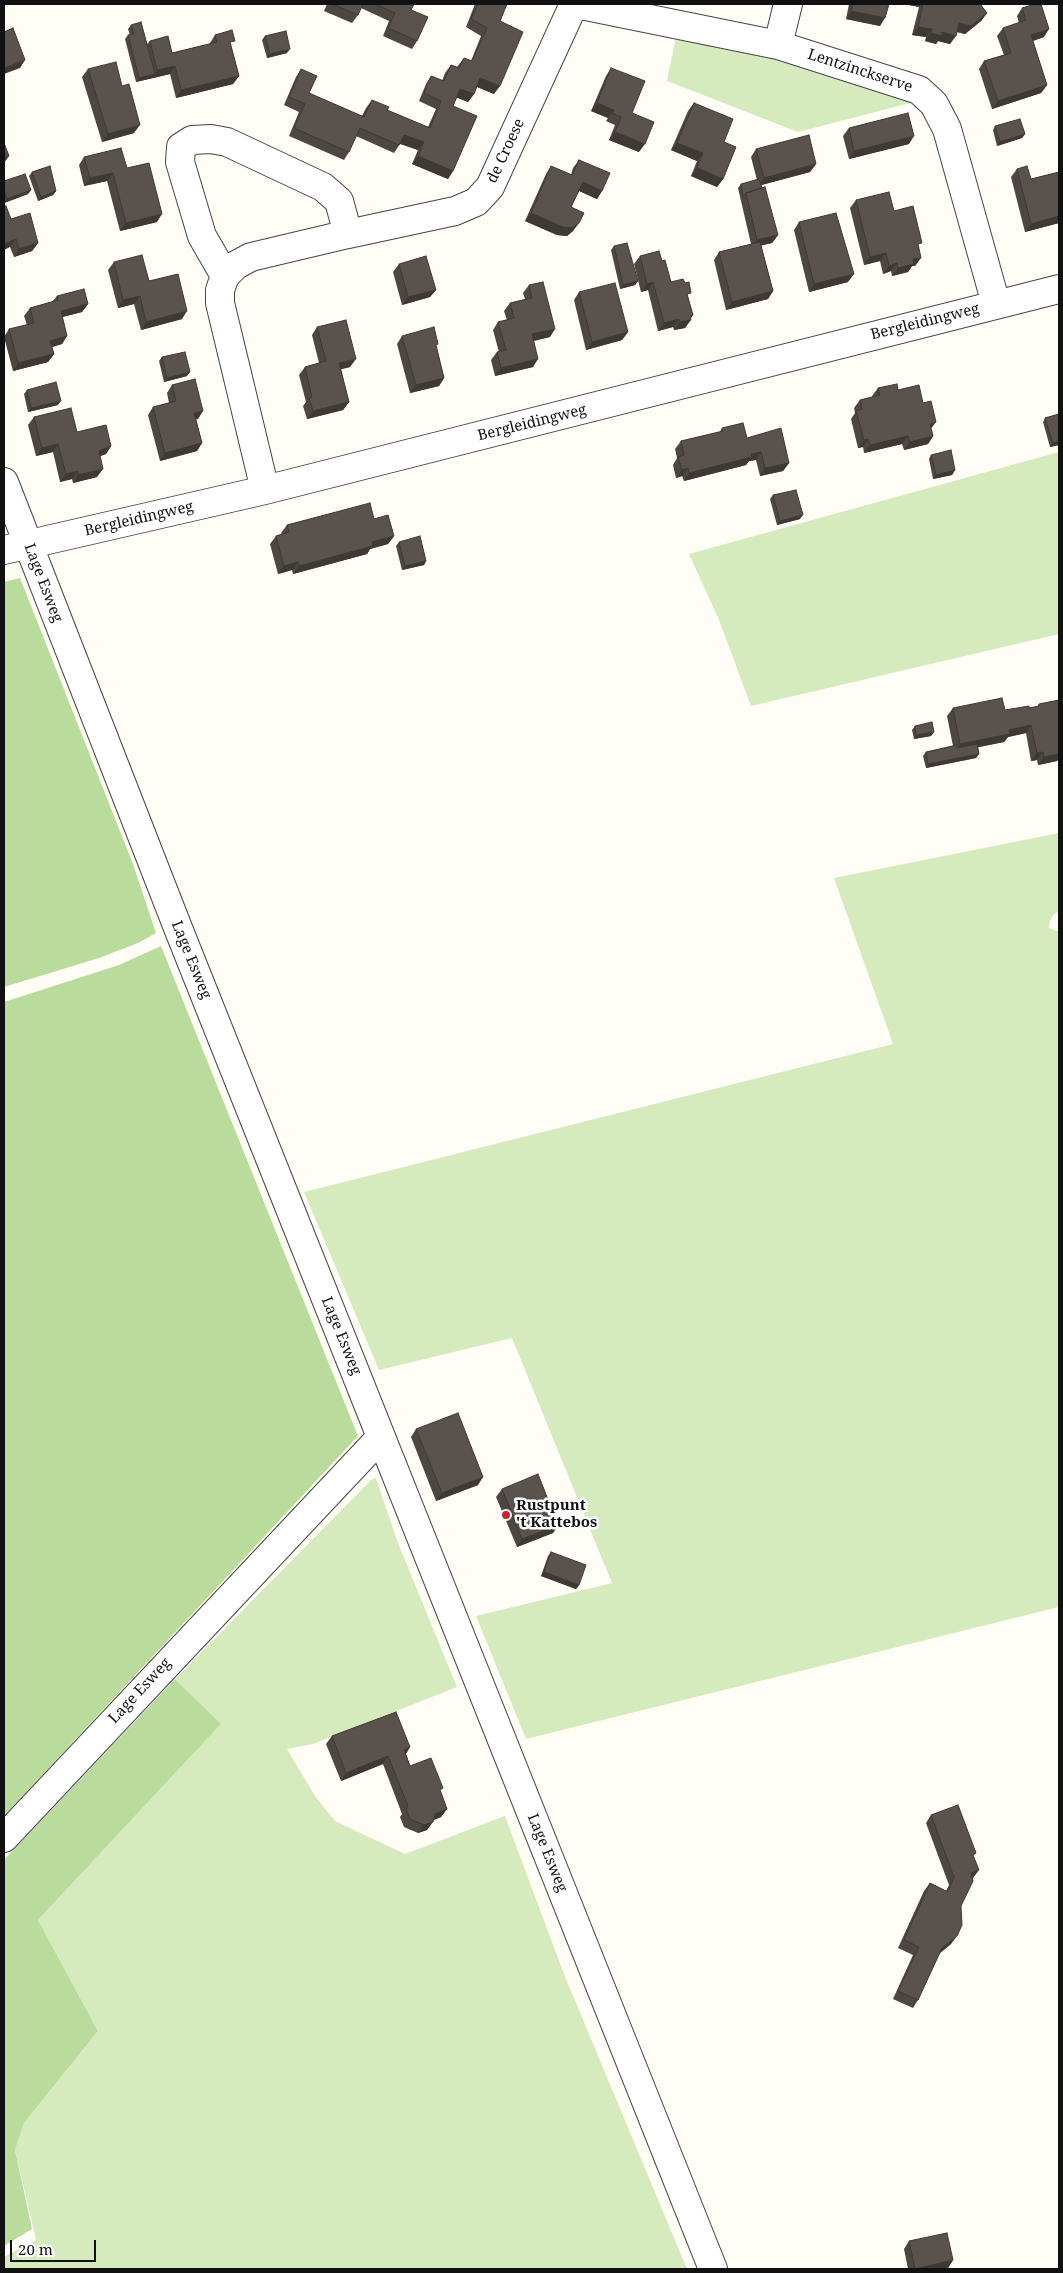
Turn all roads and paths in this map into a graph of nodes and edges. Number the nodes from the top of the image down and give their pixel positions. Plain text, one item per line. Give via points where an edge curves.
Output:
1 (575, 4) edge
2 (788, 4) edge
3 (778, 45) junction
4 (348, 234) junction
5 (224, 276) junction
6 (1059, 289) edge
7 (996, 304) junction
8 (4, 482) edge
9 (265, 490) junction
10 (16, 547) edge
11 (382, 1437) junction
12 (4, 1838) edge
13 (713, 2269) edge

1 - 3 street, Lentzinckserve
1 - 4 street, de Croese via 490,187 476,202 455,211
2 - 3 street
3 - 7 street, Lentzinckserve via 919,90 934,104 947,128
4 - 5 street, de Croese via 251,257 236,264
4 - 5 street via 339,201 323,187 226,142 192,140 181,147 180,162 202,236
5 - 9 street via 220,303
6 - 7 street, Bergleidingweg
7 - 9 street, Bergleidingweg
8 - 10 street, Lage Esweg
9 - 10 street, Bergleidingweg
10 - 11 street, Lage Esweg via 178,928
11 - 12 street, Lage Esweg
11 - 13 street, Lage Esweg

